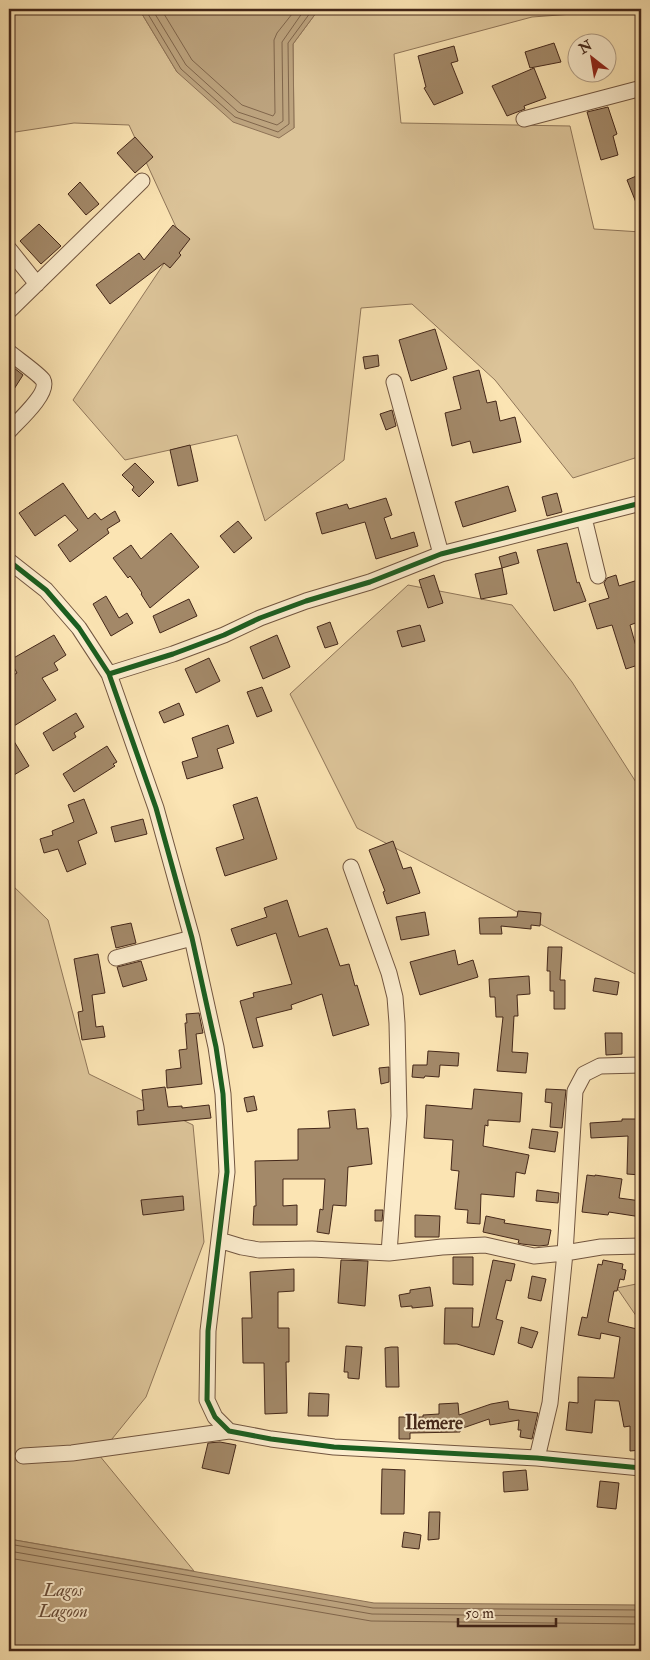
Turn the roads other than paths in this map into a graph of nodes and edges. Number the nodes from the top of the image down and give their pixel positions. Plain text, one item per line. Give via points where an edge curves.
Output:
1 (641, 91) edge
2 (524, 118) dead end
3 (142, 181) dead end
4 (9, 249) edge
5 (37, 284) junction
6 (9, 311) edge
7 (9, 352) edge
8 (394, 382) dead end
9 (9, 431) edge
10 (641, 503) edge
11 (584, 518) junction
12 (441, 554) junction
13 (9, 560) edge
14 (598, 576) dead end
15 (109, 674) junction
16 (351, 867) dead end
17 (192, 938) junction
18 (116, 958) dead end
19 (641, 1065) edge
20 (218, 1240) junction
21 (641, 1246) edge
22 (566, 1253) junction
23 (389, 1254) junction
24 (229, 1431) junction
25 (23, 1456) dead end
26 (537, 1458) junction
27 (641, 1468) edge

1 - 2 street via 638,89
3 - 5 street
4 - 5 street
5 - 6 street
7 - 9 street via 43,379 44,387
8 - 12 street
10 - 11 street
11 - 12 street
11 - 14 street
12 - 15 street via 370,582 260,618 173,654
13 - 15 street via 46,590 79,628
15 - 17 street via 156,808
16 - 23 street via 395,997 399,1116
17 - 18 street
17 - 20 street via 216,1047 222,1094 227,1172
19 - 22 street via 600,1066 584,1074 575,1091
20 - 23 street via 259,1250 312,1249
20 - 24 street via 208,1331 208,1400 214,1417
21 - 22 street via 602,1247
22 - 23 street via 534,1256 485,1245
22 - 26 street via 550,1403
24 - 25 street via 72,1454
24 - 26 street via 334,1447
26 - 27 street

